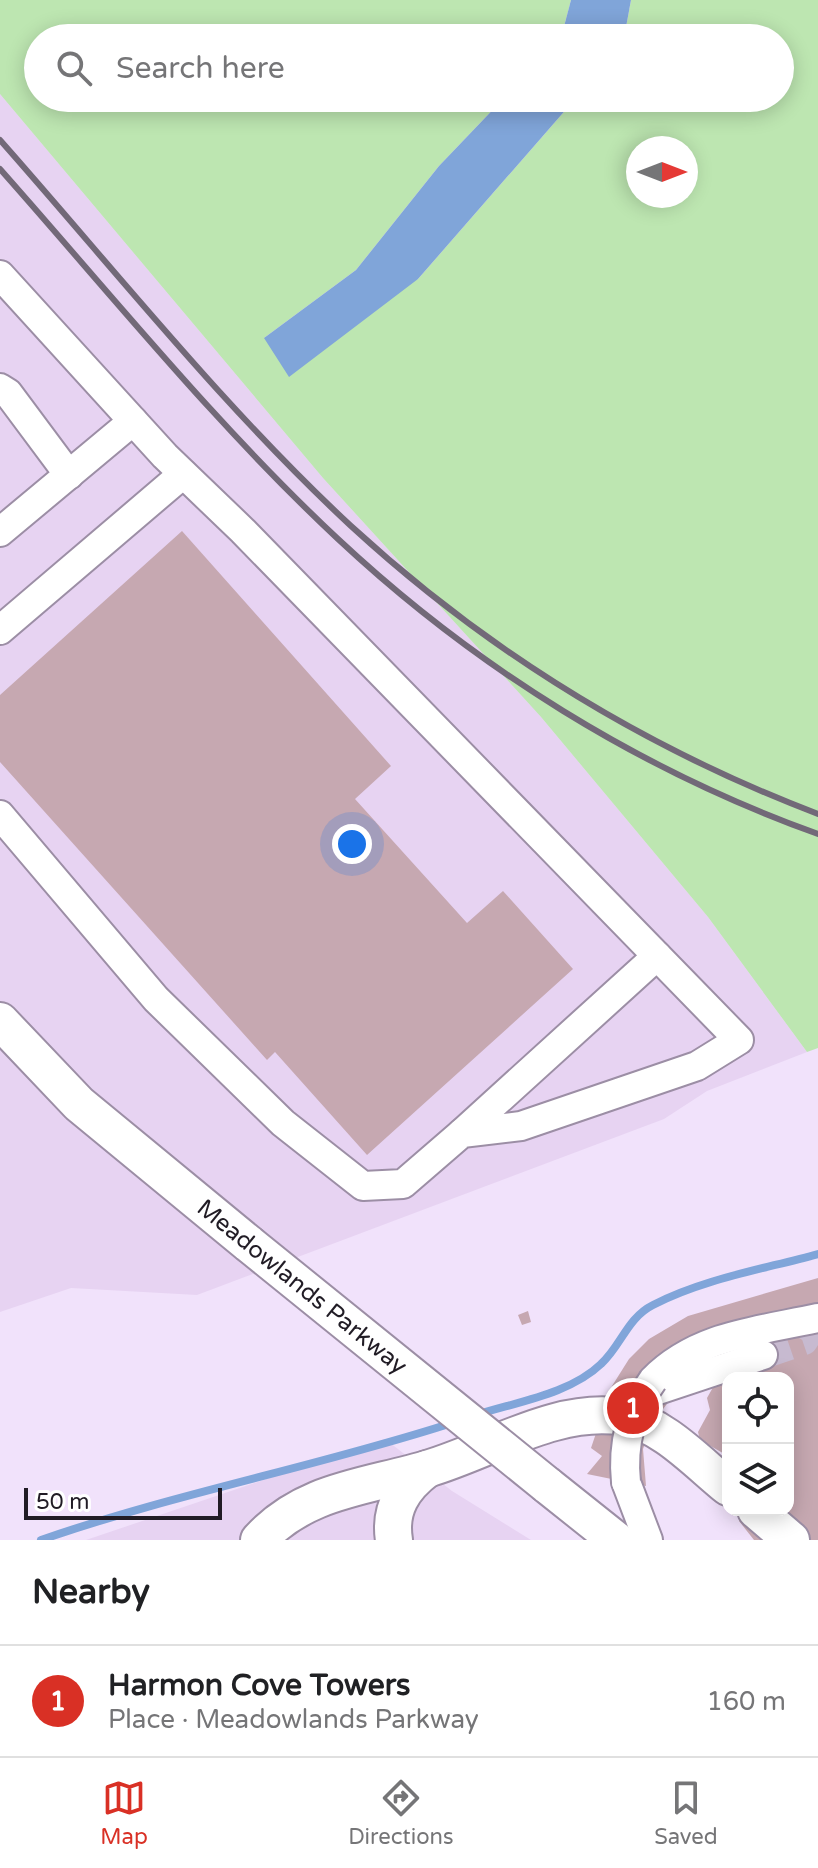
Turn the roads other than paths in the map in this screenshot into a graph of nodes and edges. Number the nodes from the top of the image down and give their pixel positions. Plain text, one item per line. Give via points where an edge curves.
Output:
1 (0, 275) edge
2 (0, 388) edge
3 (133, 421) junction
4 (183, 474) junction
5 (69, 475) junction
6 (0, 532) edge
7 (0, 630) edge
8 (0, 815) edge
9 (657, 956) junction
10 (0, 1021) edge
11 (462, 1133) junction
12 (818, 1318) edge
13 (763, 1355) tunnel mouth
14 (660, 1383) junction
15 (543, 1427) junction
16 (656, 1430) junction
17 (427, 1469) junction
18 (722, 1482) edge
19 (763, 1516) edge
20 (259, 1540) edge
21 (394, 1540) edge
22 (616, 1540) edge
23 (648, 1540) edge
24 (791, 1540) edge

1 - 3 lane
2 - 5 lane
3 - 4 lane
3 - 5 lane
4 - 7 lane
4 - 9 lane
5 - 6 lane
8 - 11 lane via 156,999 283,1123 363,1186 403,1184
9 - 11 lane
9 - 11 lane via 739,1040 697,1066 521,1126
10 - 22 main road, Meadowlands Parkway, bridge via 79,1104
12 - 14 lane via 703,1345 676,1359
13 - 14 lane
14 - 15 lane
14 - 16 lane
14 - 23 lane, bridge via 638,1403 628,1431 626,1482
15 - 16 main road via 609,1416
15 - 17 main road
16 - 18 main road
17 - 20 main road via 323,1497 283,1518
17 - 21 main road via 402,1493 394,1515
19 - 24 main road

